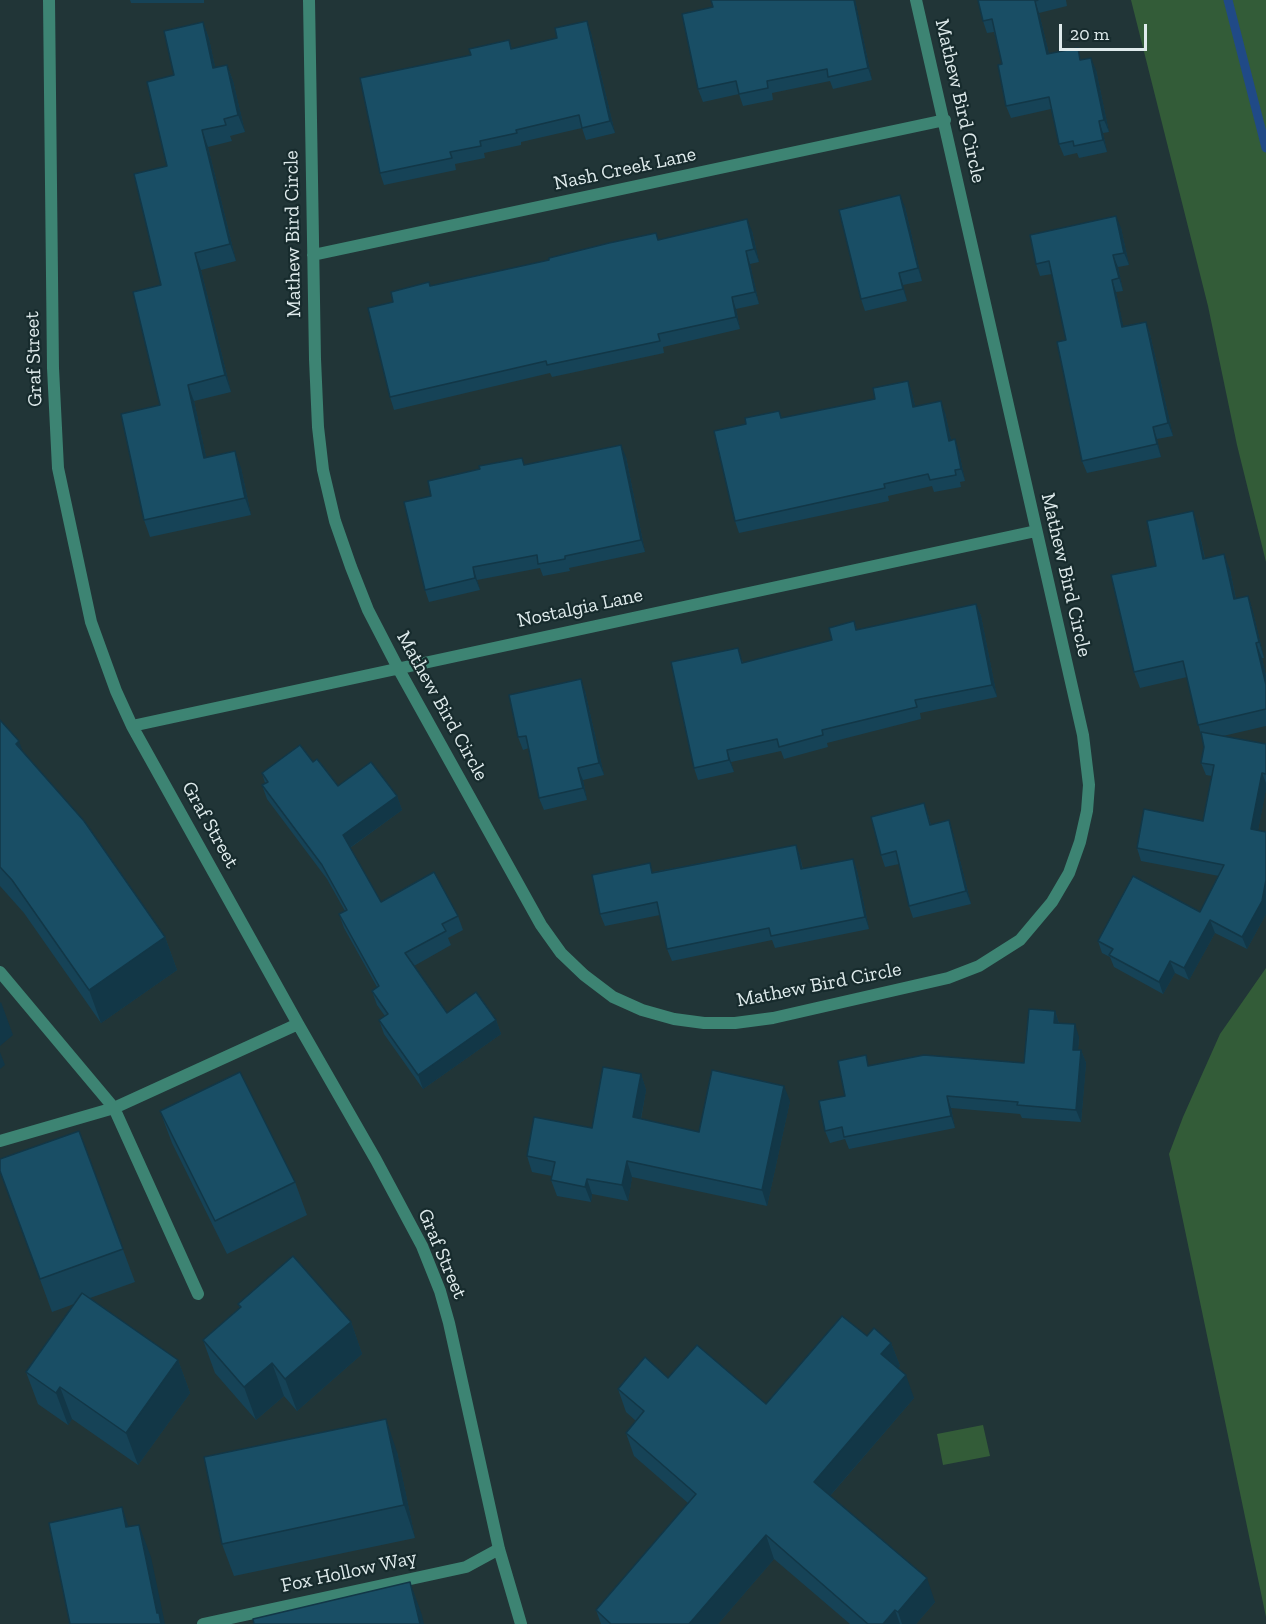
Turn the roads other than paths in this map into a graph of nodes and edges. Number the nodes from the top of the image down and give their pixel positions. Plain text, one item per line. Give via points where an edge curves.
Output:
1 (49, 0) edge
2 (309, 0) edge
3 (916, 0) edge
4 (945, 120) junction
5 (313, 255) junction
6 (1036, 531) junction
7 (398, 668) junction
8 (132, 726) junction
9 (0, 972) edge
10 (298, 1024) junction
11 (114, 1108) junction
12 (0, 1141) edge
13 (198, 1294) dead end
14 (499, 1549) junction
15 (203, 1624) edge
16 (521, 1624) edge

1 - 8 street, Graf Street via 53,368 58,468 91,622
2 - 5 street, Mathew Bird Circle
3 - 4 street, Mathew Bird Circle
4 - 5 street, Nash Creek Lane
4 - 6 street, Mathew Bird Circle
5 - 7 street, Mathew Bird Circle via 315,370 323,470 351,567
6 - 7 street, Nostalgia Lane
6 - 7 street, Mathew Bird Circle via 1083,735 1089,785 1080,842 1069,873 1052,902 1020,940 979,966 948,978 773,1018 735,1023 674,1019 613,997 584,975 561,953 541,925
7 - 8 street, Nostalgia Lane
8 - 10 street, Graf Street
9 - 11 street
10 - 11 street
10 - 14 street, Graf Street via 417,1236 440,1291
11 - 12 street
11 - 13 street
14 - 15 street, Fox Hollow Way via 466,1567
14 - 16 street, Graf Street

